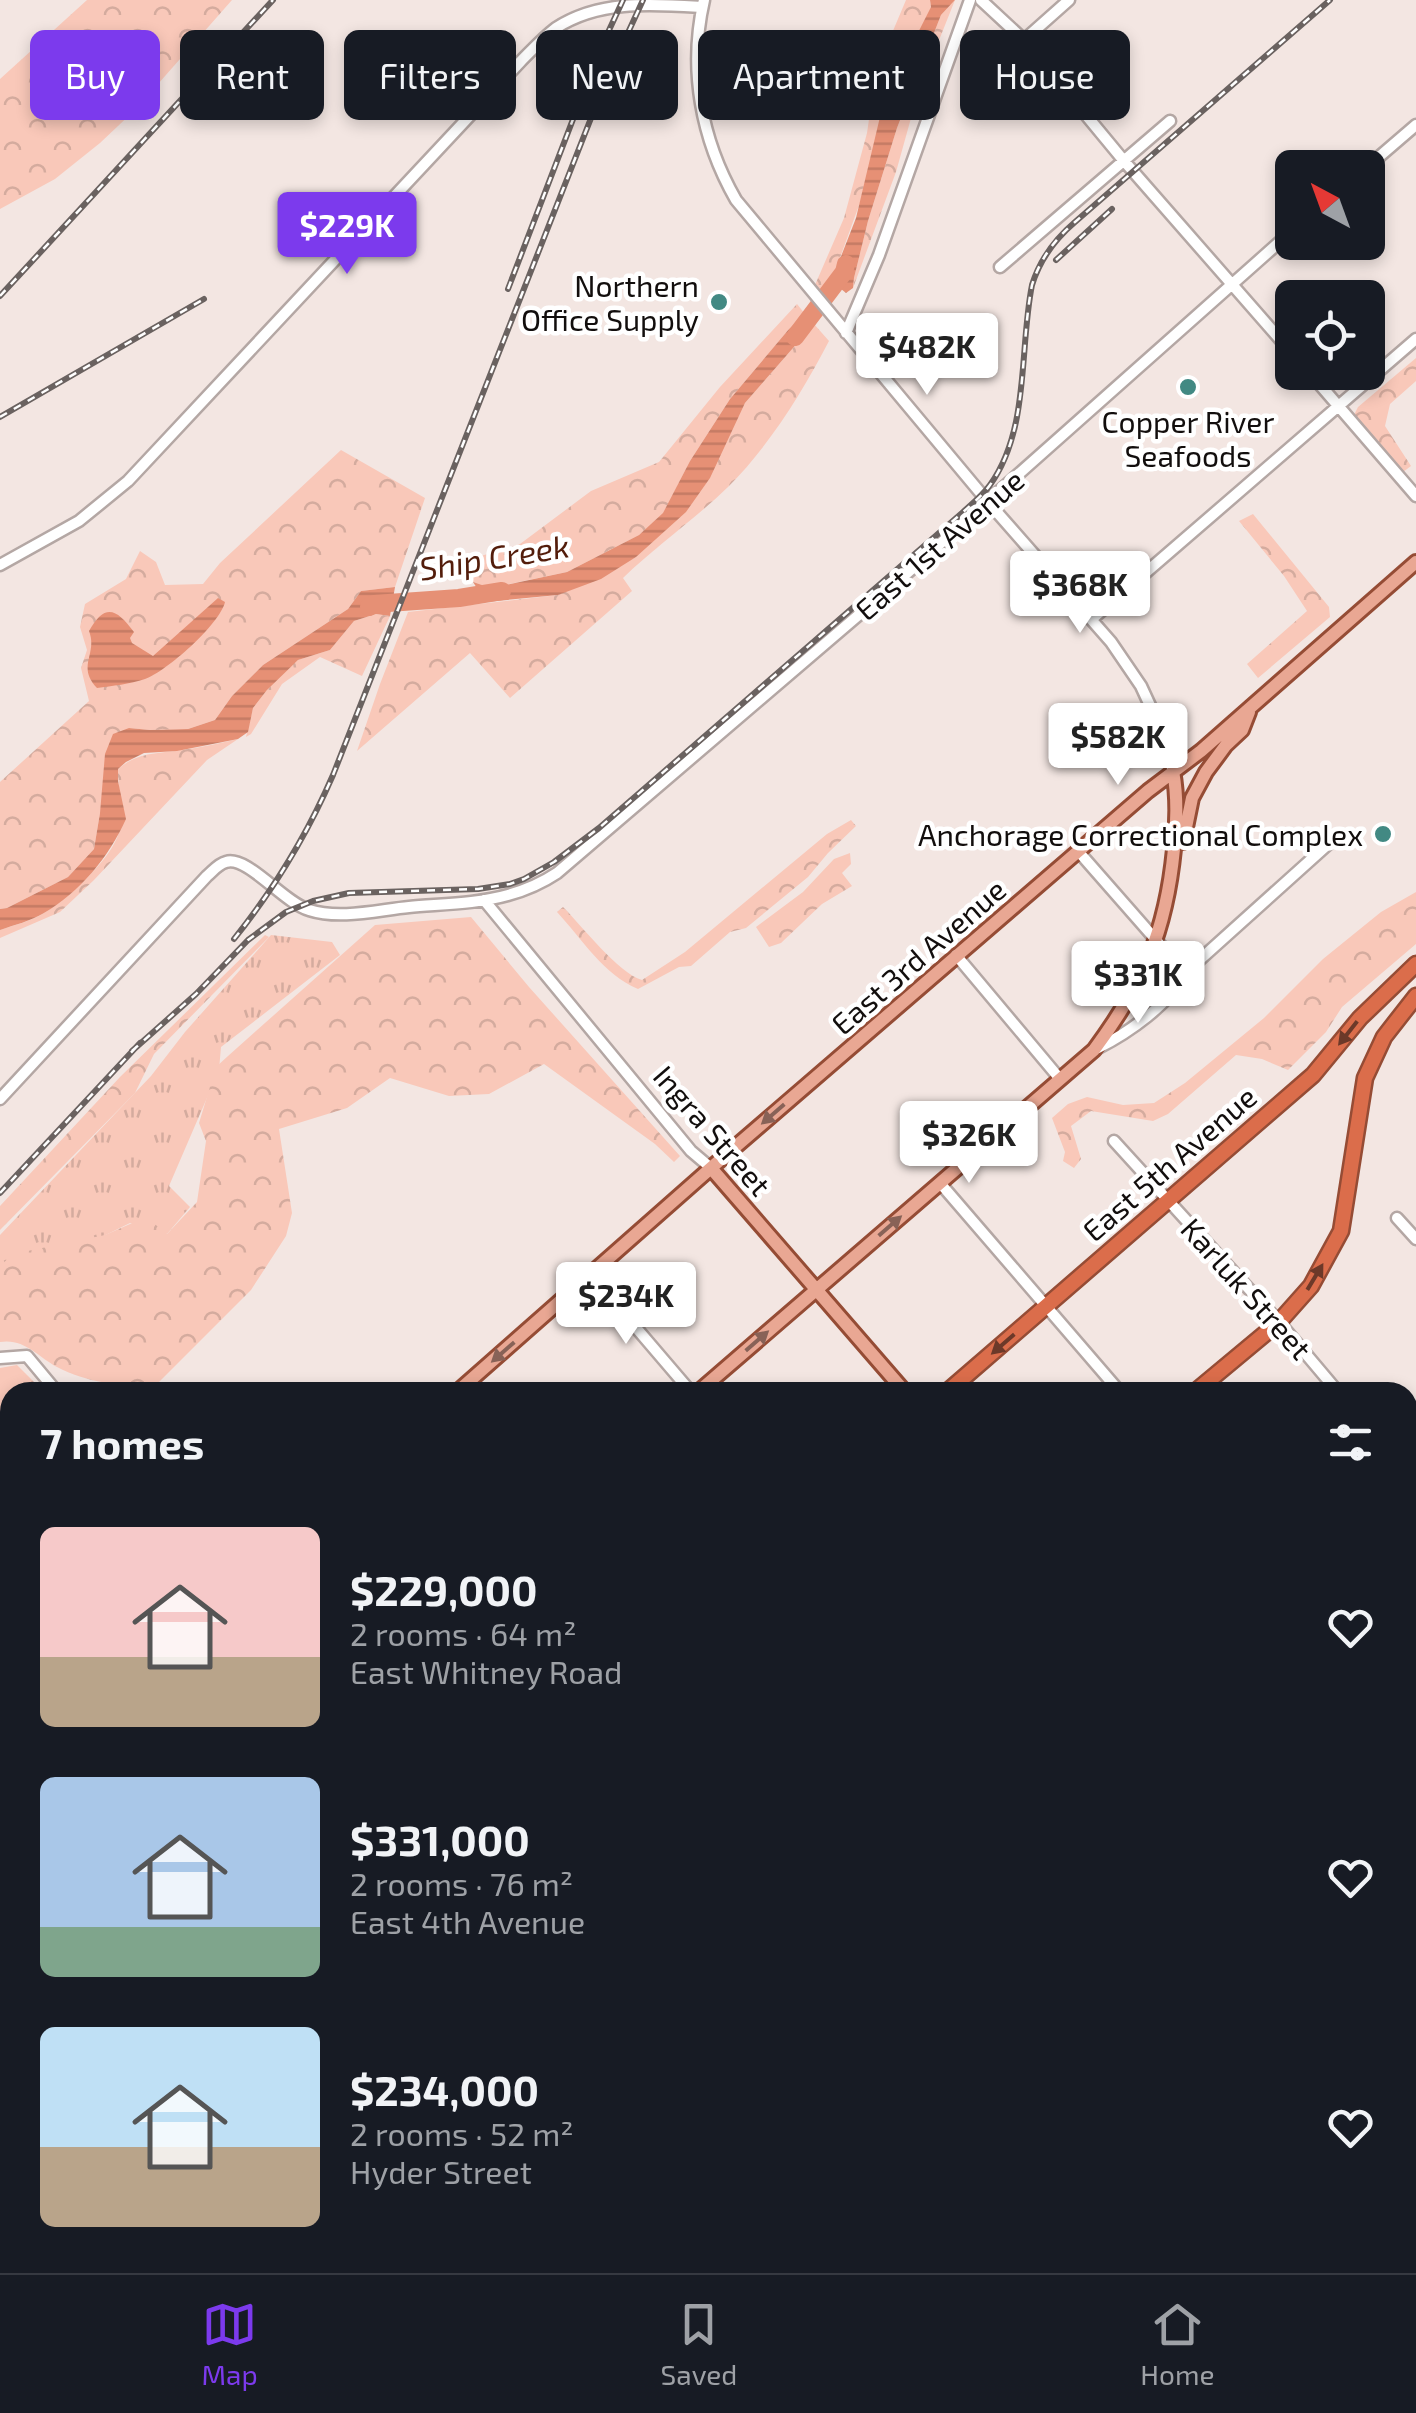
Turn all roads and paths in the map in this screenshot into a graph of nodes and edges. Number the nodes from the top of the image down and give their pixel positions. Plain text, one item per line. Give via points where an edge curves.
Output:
1 (970, 0) edge
2 (980, 0) edge
3 (1069, 0) edge
4 (703, 4) edge
5 (1013, 30) edge
6 (1035, 30) edge
7 (1090, 120) edge
8 (1170, 120) dead end
9 (1416, 125) edge
10 (1385, 152) edge
11 (1124, 161) junction
12 (1275, 246) edge
13 (1000, 267) dead end
14 (1232, 283) junction
15 (846, 333) junction
16 (1275, 334) edge
17 (1416, 339) edge
18 (1324, 390) edge
19 (1339, 407) junction
20 (1416, 496) edge
21 (988, 502) junction
22 (1416, 562) edge
23 (0, 565) edge
24 (1092, 619) junction
25 (1250, 708) junction
26 (1173, 771) junction
27 (1335, 838) dead end
28 (1078, 851) junction
29 (484, 900) junction
30 (1157, 941) junction
31 (956, 956) junction
32 (1416, 964) edge
33 (1185, 973) junction
34 (1416, 996) edge
35 (1094, 1050) junction
36 (1060, 1079) junction
37 (0, 1099) edge
38 (1114, 1141) dead end
39 (712, 1168) junction
40 (940, 1183) junction
41 (681, 1195) junction
42 (734, 1195) junction
43 (1168, 1201) junction
44 (1397, 1218) dead end
45 (1416, 1239) edge
46 (591, 1275) junction
47 (816, 1290) junction
48 (1046, 1306) junction
49 (1280, 1322) junction
50 (0, 1358) edge
51 (49, 1382) edge
52 (479, 1382) edge
53 (686, 1382) edge
54 (707, 1382) edge
55 (896, 1382) edge
56 (958, 1382) edge
57 (1111, 1382) edge
58 (1207, 1382) edge
59 (1330, 1382) edge

1 - 15 street
2 - 5 street
3 - 6 street
4 - 15 street via 699,95 714,155 736,200
4 - 23 street via 607,4 557,27 128,482 79,521
7 - 11 street
8 - 11 street
9 - 10 street
11 - 13 street
11 - 14 street
12 - 14 street, East 1st Avenue
14 - 16 street
14 - 21 street, East 1st Avenue
15 - 21 street
17 - 19 street
18 - 19 street
19 - 20 street
19 - 24 street
21 - 24 street
21 - 29 street, East 1st Avenue via 582,854 537,884
22 - 25 main road, East 3rd Avenue
24 - 26 street via 1141,686
25 - 26 main road, East 3rd Avenue
25 - 30 main road via 1242,730 1192,798 1174,894
26 - 28 main road, East 3rd Avenue
26 - 30 main road via 1177,814 1170,892
27 - 33 street
28 - 30 street
28 - 31 main road, East 3rd Avenue
29 - 37 street, East 1st Avenue via 319,913 298,907 241,862 228,861
29 - 39 street, Ingra Street
30 - 33 street
30 - 35 main road via 1122,1012
31 - 36 street
31 -> 39 main road, East 3rd Avenue
32 -> 43 highway, East 5th Avenue via 1313,1076
33 - 35 street via 1122,1036
49 -> 34 highway via 1311,1286 1341,1230 1365,1078 1384,1037
35 - 36 main road
36 - 40 main road
38 - 43 street, Karluk Street
39 - 41 main road, East 3rd Avenue
39 - 42 main road, Ingra Street
47 -> 40 main road
40 - 48 street
41 - 42 main road via 712,1182
41 - 46 main road, East 3rd Avenue
42 - 47 main road, Ingra Street
43 - 48 highway, East 5th Avenue
43 - 49 street, Karluk Street
44 - 45 street
46 -> 52 main road, East 3rd Avenue
46 - 53 street
54 -> 47 main road
47 - 55 main road, Ingra Street
48 -> 56 highway, East 5th Avenue
48 - 57 street
49 - 58 highway
49 - 59 street, Karluk Street
50 - 51 street via 27,1356

